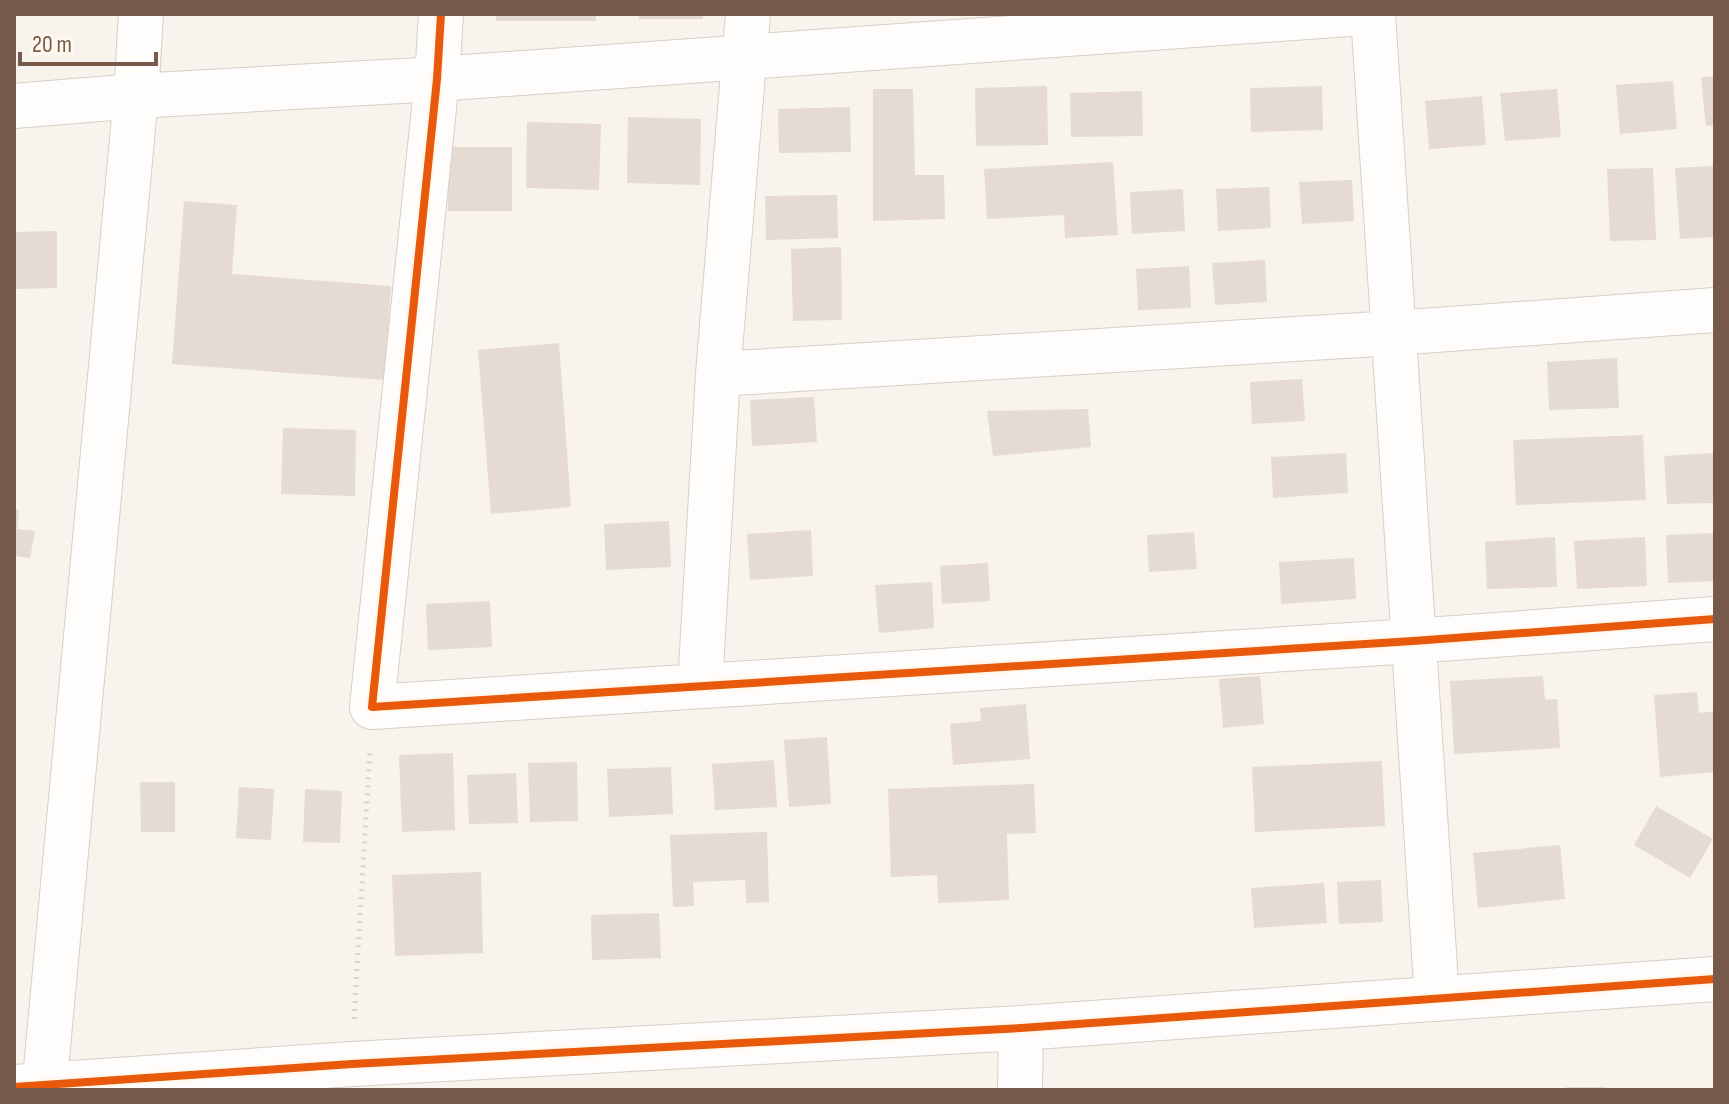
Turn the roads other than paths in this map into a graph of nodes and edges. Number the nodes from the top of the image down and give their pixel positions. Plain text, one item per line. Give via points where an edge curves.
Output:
1 (141, 14) edge
2 (441, 14) edge
3 (748, 14) edge
4 (1349, 14) edge
5 (1373, 14) edge
6 (744, 58) junction
7 (437, 79) junction
8 (136, 96) junction
9 (14, 106) edge
10 (1715, 310) edge
11 (1394, 333) junction
12 (718, 374) junction
13 (1715, 619) edge
14 (1413, 641) junction
15 (700, 686) junction
16 (1715, 979) edge
17 (1437, 999) junction
18 (1021, 1028) junction
19 (34, 1088) edge
20 (1020, 1090) edge

1 - 8 street
2 - 7 street
3 - 6 street
4 - 6 street
5 - 11 street
6 - 7 street
6 - 12 street
7 - 8 street
7 - 15 street via 372,707
8 - 9 street
8 - 19 street
10 - 11 street
11 - 12 street
11 - 14 street
12 - 15 street
13 - 14 street
14 - 15 street
14 - 17 street
16 - 17 street
17 - 18 street
18 - 19 street via 352,1064
18 - 20 street

